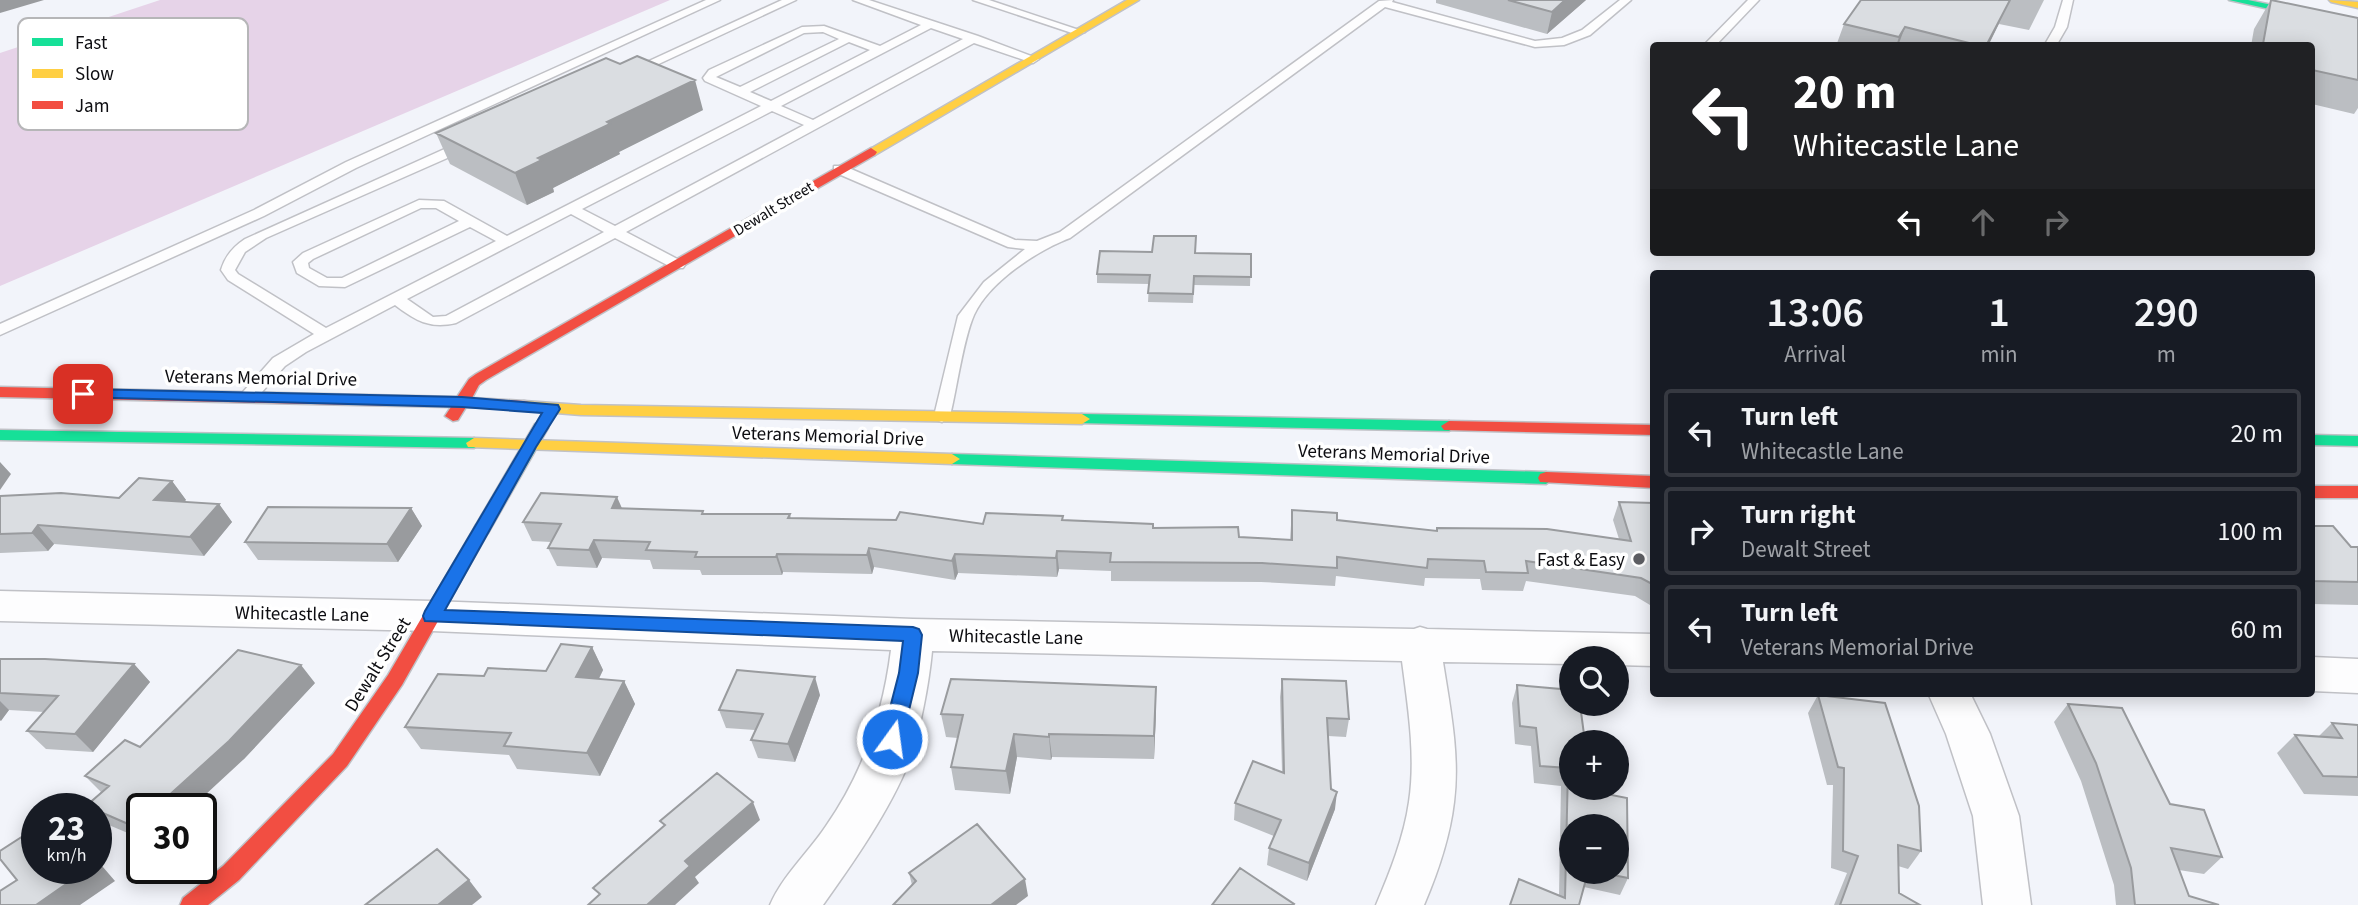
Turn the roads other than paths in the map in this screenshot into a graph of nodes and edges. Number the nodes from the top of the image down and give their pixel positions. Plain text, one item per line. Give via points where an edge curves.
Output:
1 (715, 0) edge
2 (791, 0) edge
3 (858, 0) edge
4 (978, 0) edge
5 (1134, 0) edge
6 (1626, 0) edge
7 (1754, 0) edge
8 (2068, 0) edge
9 (2234, 0) edge
10 (2334, 0) edge
11 (1386, 1) edge
12 (2358, 5) edge
13 (929, 25) junction
14 (2358, 26) edge
15 (1079, 32) junction
16 (849, 38) junction
17 (974, 38) junction
18 (1712, 42) edge
19 (2052, 42) edge
20 (880, 50) junction
21 (1033, 59) junction
22 (618, 77) edge
23 (738, 93) junction
24 (771, 107) junction
25 (812, 124) junction
26 (478, 138) edge
27 (839, 169) junction
28 (573, 210) junction
29 (470, 221) junction
30 (613, 231) junction
31 (508, 242) junction
32 (1038, 245) junction
33 (678, 265) junction
34 (397, 299) junction
35 (0, 330) edge
36 (326, 335) junction
37 (0, 392) edge
38 (248, 397) junction
39 (462, 402) junction
40 (553, 409) junction
41 (942, 416) junction
42 (1110, 430) junction
43 (1650, 430) edge
44 (0, 435) edge
45 (2315, 440) edge
46 (2358, 441) edge
47 (436, 442) junction
48 (528, 446) junction
49 (1108, 465) junction
50 (1650, 482) edge
51 (2315, 492) edge
52 (2358, 492) edge
53 (0, 606) edge
54 (432, 616) junction
55 (913, 635) junction
56 (1419, 643) junction
57 (1650, 650) edge
58 (2315, 674) edge
59 (2358, 676) edge
60 (1951, 697) edge
61 (191, 905) edge
62 (793, 905) edge
63 (1401, 905) edge
64 (2007, 905) edge

1 - 35 lane via 351,164 259,212
2 - 22 lane
3 - 13 lane
4 - 15 lane
5 - 15 main road, Dewalt Street
6 - 11 lane via 1597,27 1554,44 1535,44
7 - 18 lane
8 - 19 lane
9 - 14 main road
10 - 12 main road
11 - 32 lane via 1065,235
13 - 17 lane
13 - 20 lane
15 - 21 main road, Dewalt Street
16 - 20 lane
16 - 23 lane
16 - 23 lane via 814,27 802,30 709,78
17 - 21 lane
17 - 25 lane
20 - 24 lane
21 - 27 main road, Dewalt Street
23 - 24 lane
24 - 25 lane
24 - 28 lane
25 - 30 lane
26 - 36 lane via 261,235 231,258 228,270 233,277
27 - 32 lane via 1013,244
27 - 33 main road, Dewalt Street
28 - 30 lane
28 - 31 lane
29 - 29 lane via 439,204 419,204 308,256 300,262 302,270 324,283 345,282
29 - 31 lane
30 - 33 lane
30 - 34 lane via 442,323 430,322
31 - 34 lane
32 - 41 lane via 979,293 972,305
33 - 39 main road, Dewalt Street via 481,377
34 - 36 lane
36 - 38 lane via 279,362
37 - 38 main road, Veterans Memorial Drive
38 - 39 main road, Veterans Memorial Drive
39 - 40 main road, Veterans Memorial Drive
39 - 47 main road, Dewalt Street
40 - 41 main road, Veterans Memorial Drive
40 - 48 main road, Dewalt Street
41 - 42 main road, Veterans Memorial Drive
42 - 43 main road, Veterans Memorial Drive
42 - 49 main road
44 - 47 main road, Veterans Memorial Drive
45 - 46 main road
47 - 48 main road, Veterans Memorial Drive
48 - 49 main road, Veterans Memorial Drive
48 - 54 main road, Dewalt Street
49 - 50 main road, Veterans Memorial Drive
51 - 52 main road
53 - 54 street, Whitecastle Lane
54 - 55 street, Whitecastle Lane
54 - 61 main road, Dewalt Street via 340,760 231,873
55 - 56 street, Whitecastle Lane
55 - 62 street via 909,673 887,761 844,840
56 - 57 street, Whitecastle Lane
56 - 63 street via 1430,714 1433,793 1415,871
58 - 59 street
60 - 64 street via 1996,816

